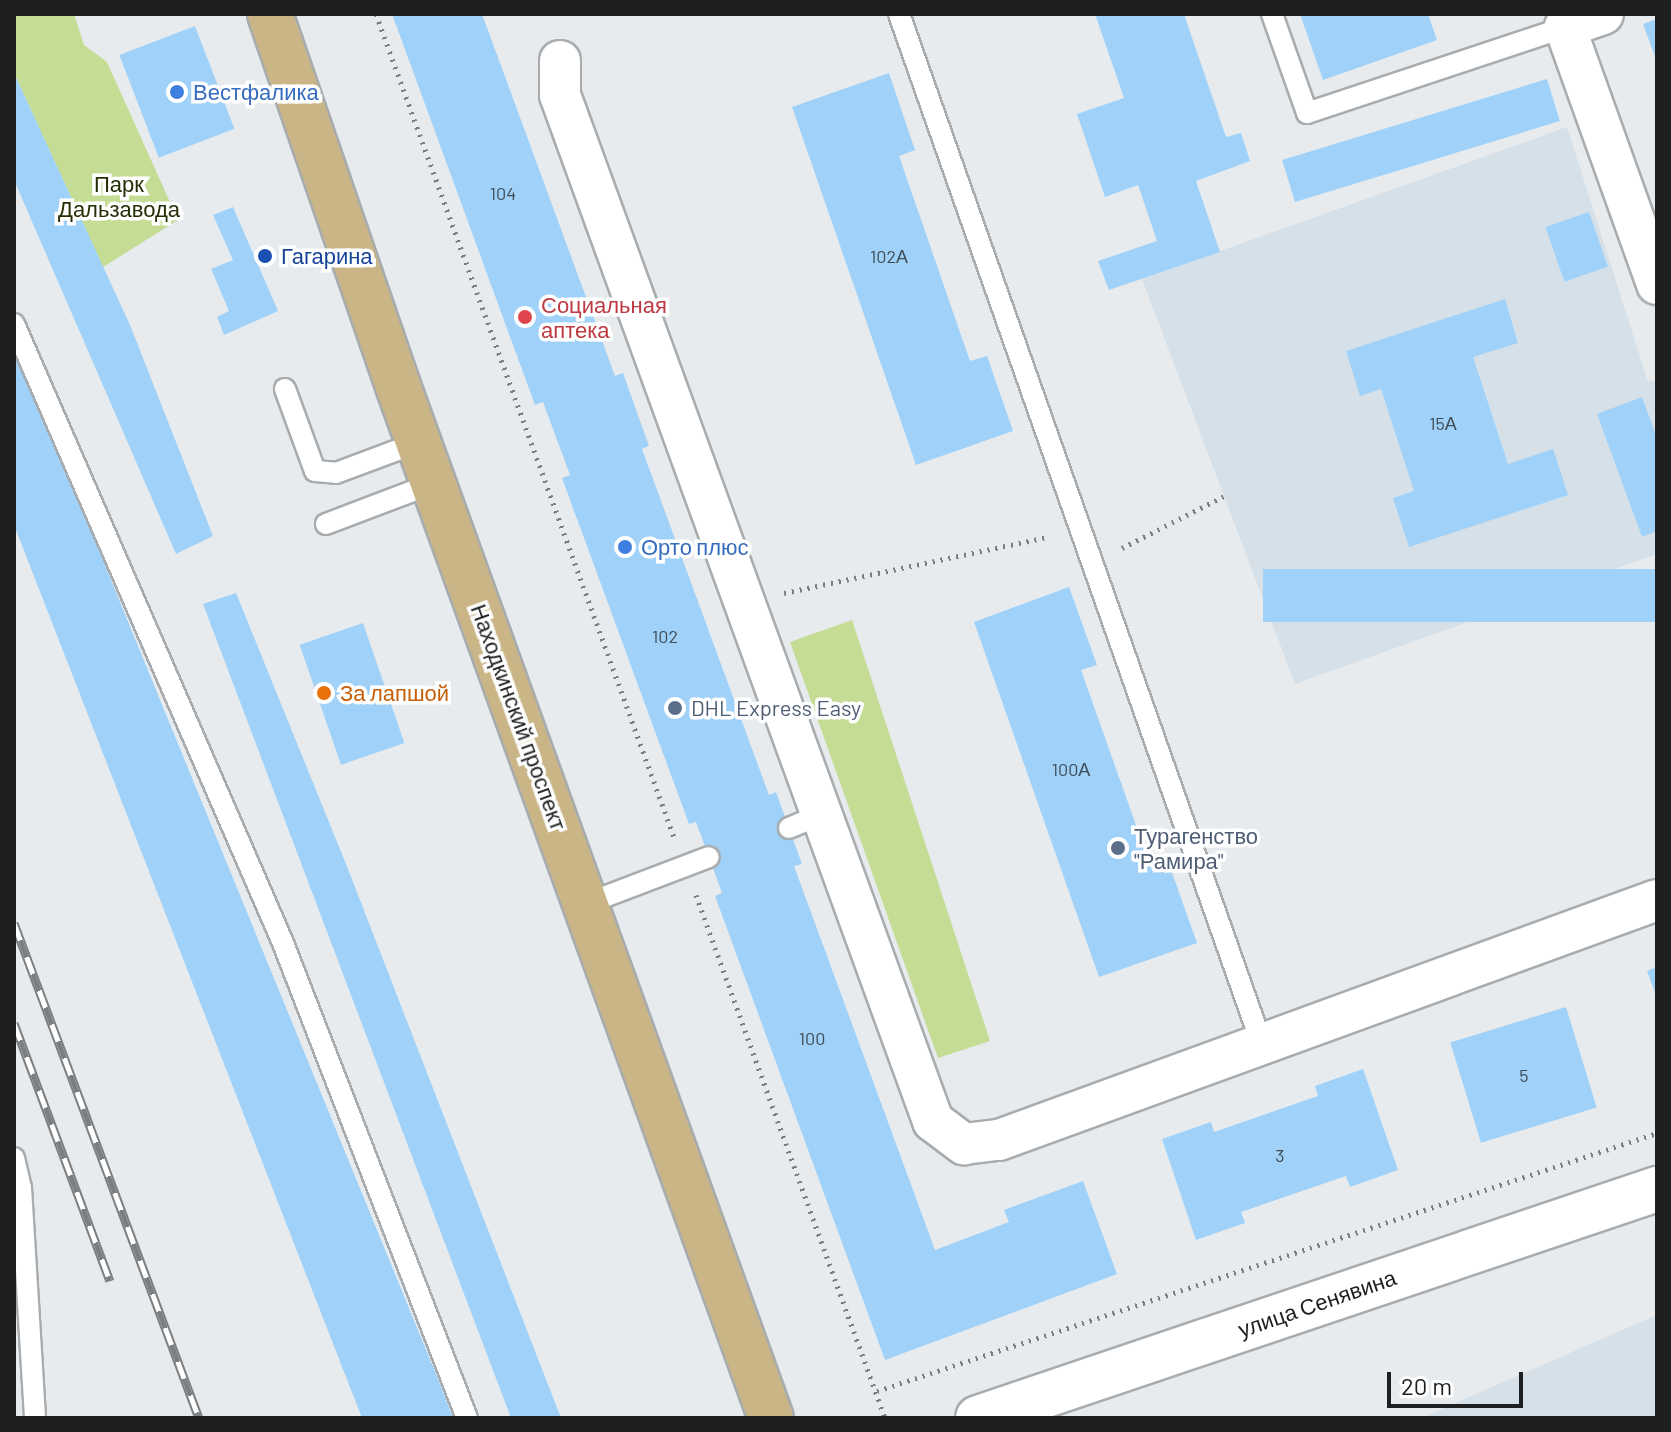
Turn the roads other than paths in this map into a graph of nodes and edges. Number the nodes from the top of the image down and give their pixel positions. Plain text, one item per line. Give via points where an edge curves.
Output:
1 (270, 14) edge
2 (899, 14) edge
3 (1272, 14) edge
4 (1603, 14) edge
5 (1565, 27) junction
6 (560, 61) dead end
7 (1657, 284) edge
8 (14, 324) edge
9 (285, 389) dead end
10 (419, 442) junction
11 (434, 483) junction
12 (326, 524) dead end
13 (709, 857) dead end
14 (1657, 900) edge
15 (588, 903) junction
16 (1261, 1042) junction
17 (14, 1158) edge
18 (1657, 1189) edge
19 (1052, 1406) edge
20 (35, 1418) edge
21 (467, 1418) edge
22 (771, 1418) edge
23 (978, 1418) edge

1 - 10 main road, Находкинский проспект
2 - 16 lane
3 - 5 lane via 1307,113
4 - 5 street
5 - 7 street
6 - 16 street via 560,95 746,601 807,820 933,1121 964,1144 999,1140
8 - 21 lane via 283,943
9 - 10 lane via 315,471 336,473
10 - 11 main road, Находкинский проспект
11 - 12 lane
11 - 15 main road, Находкинский проспект
13 - 15 lane
14 - 16 street
15 - 22 main road, Находкинский проспект
17 - 20 lane via 21,1188
18 - 19 street, улица Сенявина
19 - 23 street, улица Сенявина

